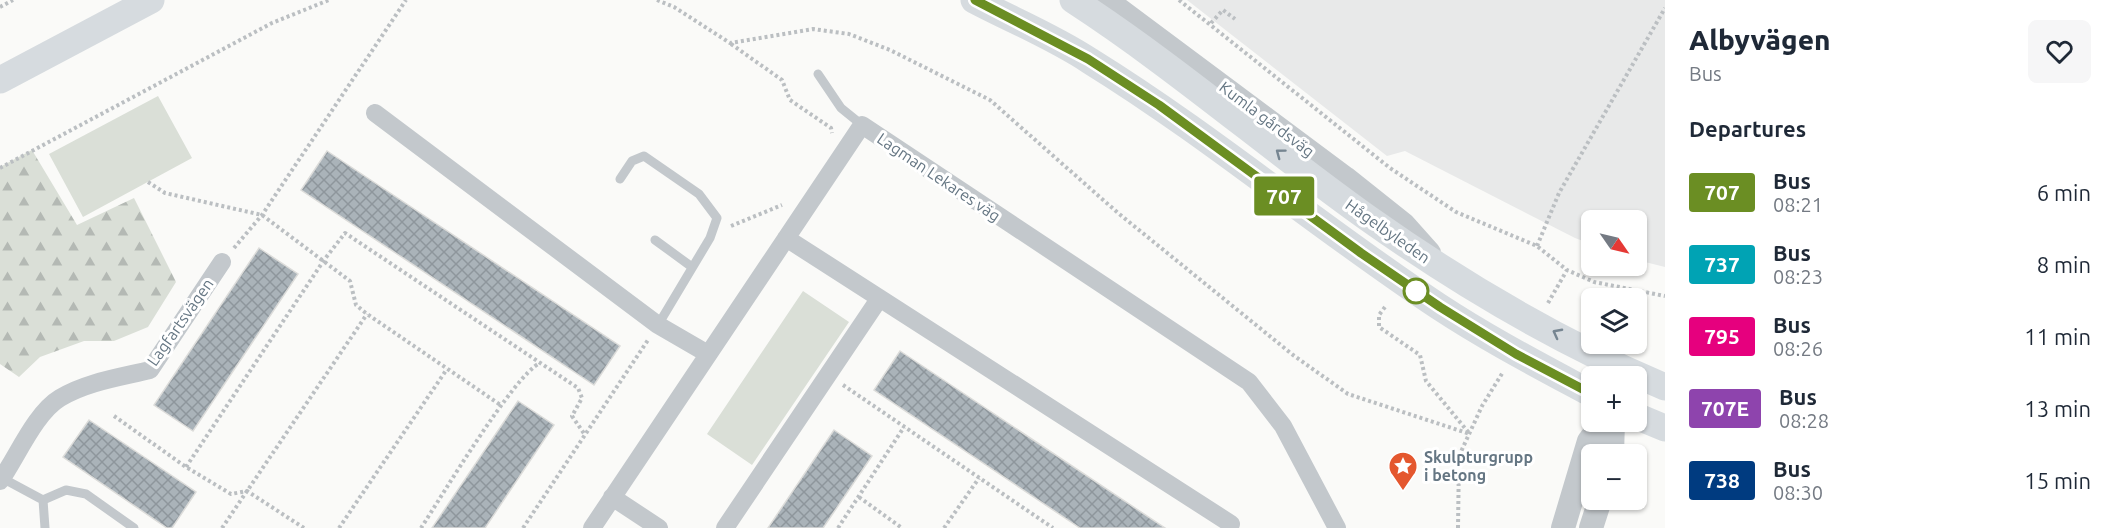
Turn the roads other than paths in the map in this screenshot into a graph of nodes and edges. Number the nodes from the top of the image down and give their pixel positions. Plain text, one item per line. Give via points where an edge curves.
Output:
1 (150, 0) edge
2 (974, 0) edge
3 (1073, 0) edge
4 (1106, 0) edge
5 (1127, 0) edge
6 (818, 74) dead end
7 (0, 80) edge
8 (375, 113) dead end
9 (861, 125) junction
10 (1345, 178) junction
11 (620, 179) dead end
12 (786, 238) junction
13 (655, 240) dead end
14 (222, 262) road end
15 (692, 267) junction
16 (1447, 273) junction
17 (879, 299) junction
18 (658, 325) junction
19 (708, 354) junction
20 (1612, 366) edge
21 (1647, 381) edge
22 (1665, 387) edge
23 (1581, 388) edge
24 (1647, 421) edge
25 (1665, 428) edge
26 (1595, 432) edge
27 (1, 479) edge
28 (612, 497) junction
29 (43, 500) junction
30 (1597, 510) edge
31 (1230, 524) dead end
32 (45, 528) edge
33 (134, 528) edge
34 (591, 528) edge
35 (659, 528) edge
36 (725, 528) edge
37 (1337, 528) edge
38 (1563, 528) edge
39 (1591, 528) edge

1 - 7 main road
2 - 23 main road, Hågelbyleden via 1088,59 1159,105 1440,307
16 -> 3 main road, Hågelbyleden
4 - 10 street, Kumla gårdsväg
5 - 10 street via 1296,126
6 - 9 lane via 841,108
8 - 18 street
9 - 12 street, Lagman Lekares väg
9 - 37 street, Lagman Lekares väg via 1249,382 1283,426
10 - 16 street, Kumla gårdsväg via 1404,225
11 - 15 lane via 632,162 644,156 707,202 717,219
12 - 17 street
12 - 19 street, Lagman Lekares väg
13 - 15 lane
14 - 27 street, Lagfartsvägen via 150,370 87,386 59,398 41,417
15 - 18 lane
20 -> 16 main road, Hågelbyleden
17 - 31 street
17 - 36 street
18 - 19 street
19 - 28 street, Lagman Lekares väg
21 - 22 main road, Hågelbyleden
24 - 25 main road
26 - 38 street via 1588,441
27 - 29 lane
28 - 34 street, Lagman Lekares väg
28 - 35 street
29 - 32 lane
29 - 33 lane via 66,490 86,494
30 - 39 street

